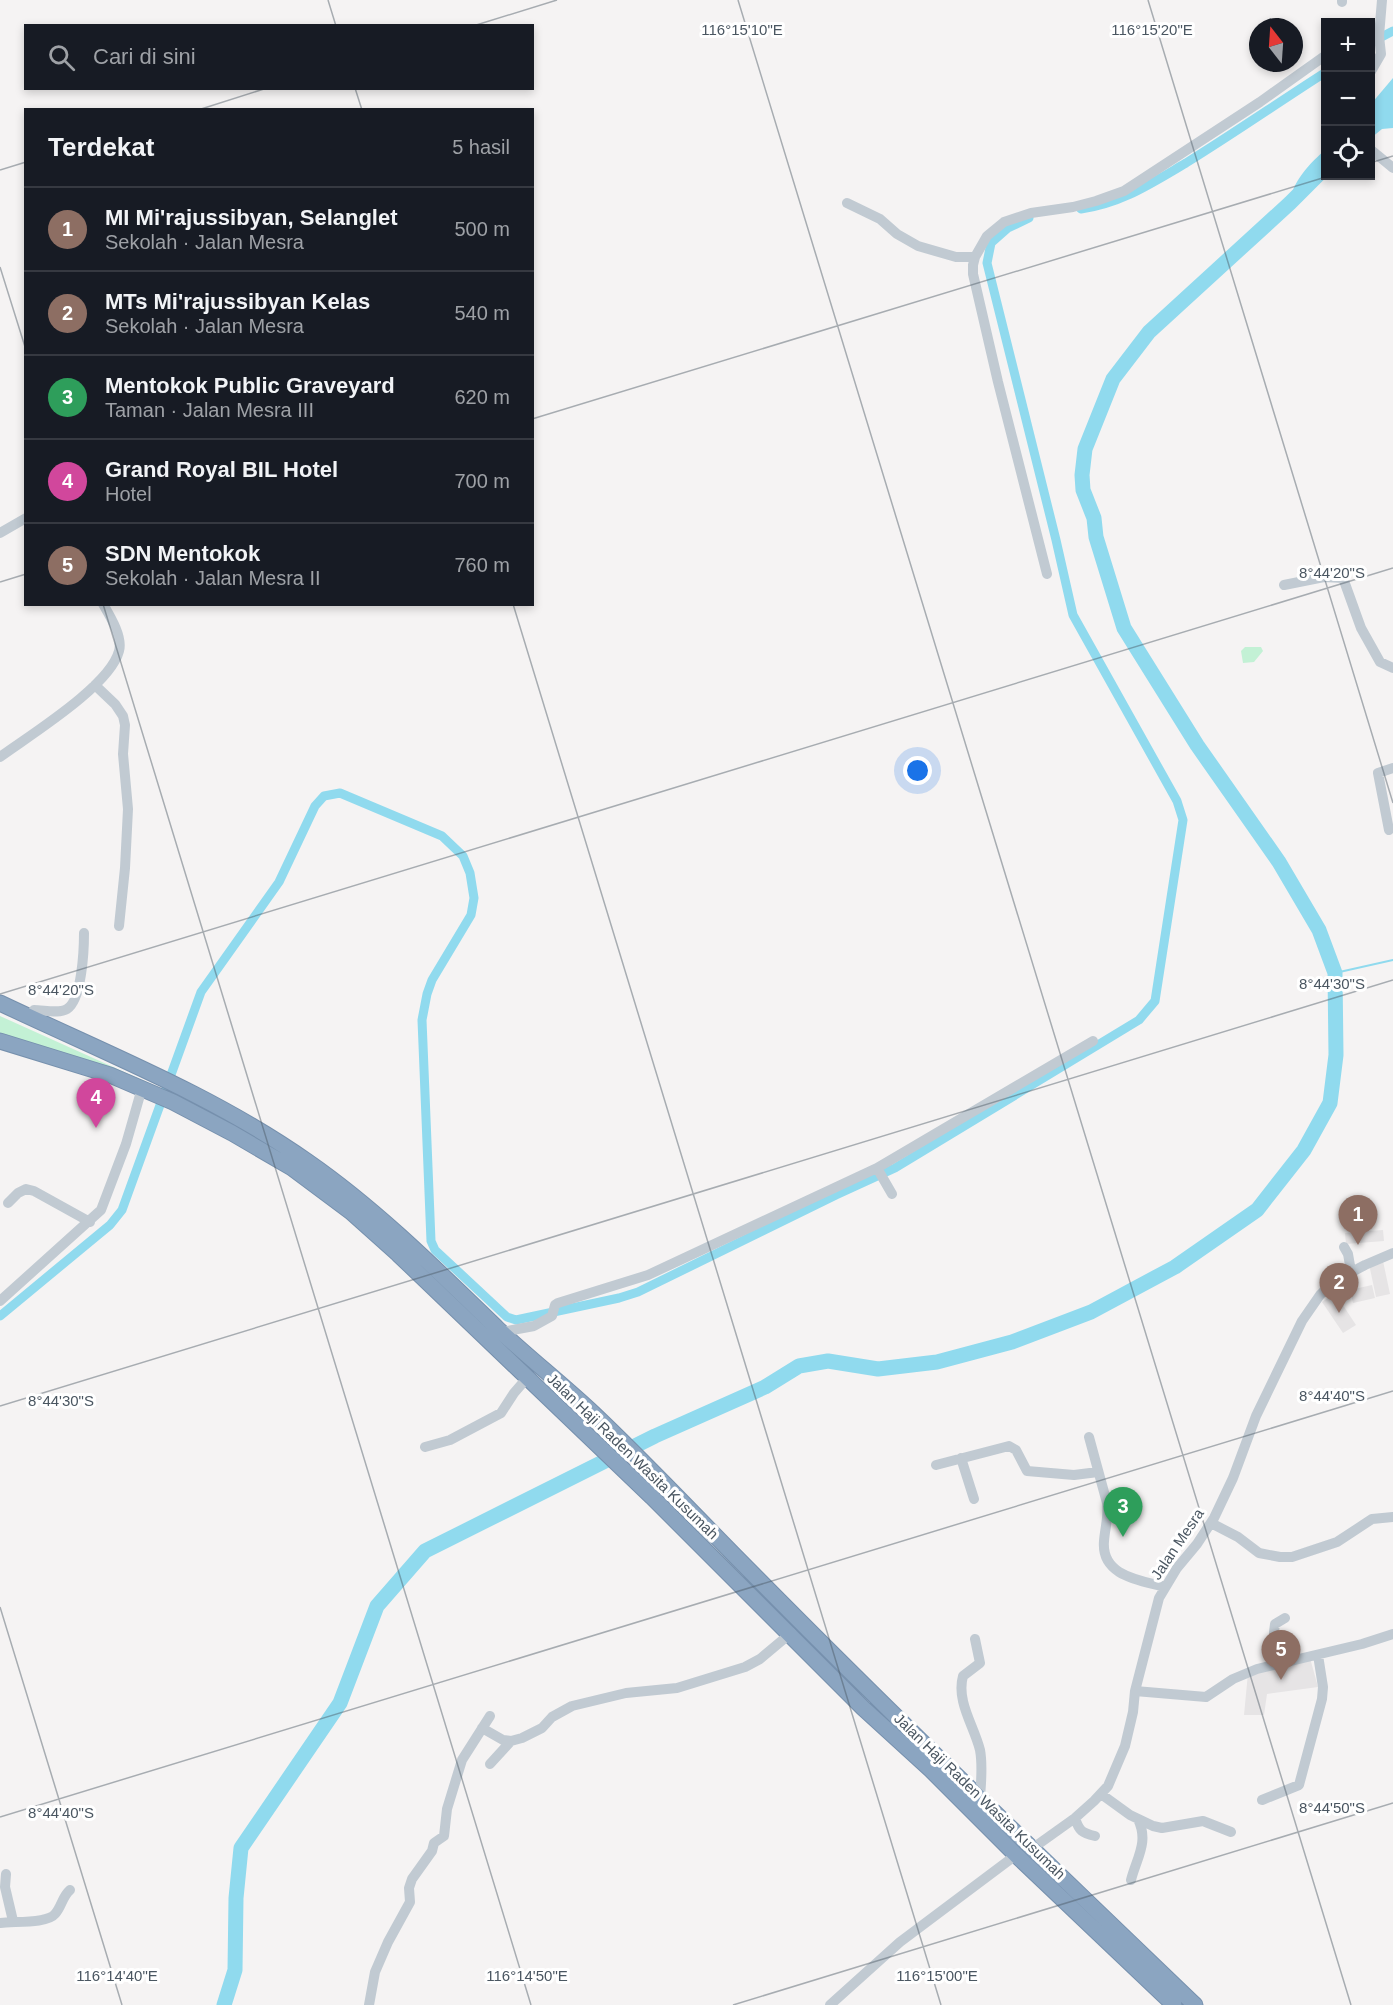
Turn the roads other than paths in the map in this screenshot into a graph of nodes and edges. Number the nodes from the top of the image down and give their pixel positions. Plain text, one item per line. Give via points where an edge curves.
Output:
1 (1382, 0) edge
2 (1381, 18) junction
3 (1375, 22) edge
4 (1321, 59) edge
5 (1372, 72) edge
6 (1375, 153) edge
7 (1393, 168) edge
8 (847, 202) dead end
9 (975, 257) junction
10 (24, 519) edge
11 (0, 533) edge
12 (1047, 574) dead end
13 (1284, 585) dead end
14 (104, 606) edge
15 (1393, 668) edge
16 (95, 686) junction
17 (0, 757) edge
18 (1393, 768) edge
19 (1389, 830) dead end
20 (119, 926) dead end
21 (84, 933) dead end
22 (0, 1004) edge
23 (29, 1017) junction
24 (0, 1041) edge
25 (1093, 1041) dead end
26 (145, 1089) junction
27 (878, 1169) junction
28 (892, 1194) dead end
29 (8, 1203) dead end
30 (355, 1206) junction
31 (90, 1222) junction
32 (1344, 1247) dead end
33 (1393, 1253) edge
34 (1351, 1271) junction
35 (0, 1301) edge
36 (502, 1332) junction
37 (527, 1378) junction
38 (1089, 1437) dead end
39 (425, 1447) dead end
40 (961, 1458) junction
41 (936, 1465) dead end
42 (1098, 1472) junction
43 (974, 1499) dead end
44 (1393, 1516) edge
45 (1211, 1523) junction
46 (1165, 1587) junction
47 (1285, 1618) dead end
48 (791, 1633) junction
49 (1393, 1634) edge
50 (975, 1639) dead end
51 (1318, 1655) junction
52 (1281, 1663) junction
53 (1135, 1690) junction
54 (490, 1716) dead end
55 (482, 1728) junction
56 (511, 1742) junction
57 (490, 1764) dead end
58 (955, 1784) junction
59 (1101, 1794) junction
60 (980, 1798) junction
61 (1262, 1800) dead end
62 (1075, 1818) junction
63 (1138, 1819) junction
64 (1231, 1832) dead end
65 (1095, 1836) dead end
66 (1036, 1845) junction
67 (1016, 1855) junction
68 (6, 1874) dead end
69 (1131, 1880) dead end
70 (70, 1890) dead end
71 (13, 1921) junction
72 (0, 1923) edge
73 (1115, 1938) junction
74 (369, 2005) edge
75 (830, 2005) edge
76 (1174, 2005) edge
77 (1195, 2005) edge

1 - 2 street
2 - 3 street
2 - 5 street via 1379,59
4 - 9 street via 1130,187 1096,201 1015,217 987,236
6 - 7 street
8 - 9 street via 918,246 956,257
9 - 12 street via 974,274 995,371
10 - 11 street
13 - 15 street via 1324,577 1343,578 1361,628 1380,662
14 - 16 street via 120,645 111,667
16 - 17 street
16 - 20 street via 115,704 125,725 123,754 128,809
18 - 19 street via 1378,772
21 - 23 street via 79,984 72,1004 60,1011 34,1010
22 - 23 highway, Jalan Haji Raden Wasita Kusumah
23 - 30 highway, Jalan Haji Raden Wasita Kusumah via 157,1074 258,1128 310,1163
24 - 26 highway, Jalan Haji Raden Wasita Kusumah
25 - 27 street
26 - 30 highway, Jalan Haji Raden Wasita Kusumah via 232,1133
26 - 31 street via 101,1210
27 - 28 street
27 - 36 street via 648,1275 570,1298 534,1326
29 - 31 street via 26,1189
30 - 36 highway, Jalan Haji Raden Wasita Kusumah via 453,1285
30 - 37 highway, Jalan Haji Raden Wasita Kusumah via 398,1254
31 - 35 street
32 - 34 street
33 - 34 street, Jalan Mesra
34 - 45 street, Jalan Mesra via 1320,1295 1302,1321
36 - 58 highway, Jalan Haji Raden Wasita Kusumah via 665,1484
37 - 39 street via 501,1413 450,1440
37 - 48 highway, Jalan Haji Raden Wasita Kusumah
38 - 42 street
40 - 41 street
40 - 42 street via 1009,1446 1016,1450 1028,1471 1074,1475
40 - 43 street
42 - 46 street via 1107,1503 1104,1547 1110,1564 1122,1575
44 - 45 street via 1372,1519 1336,1542 1292,1557 1259,1553
45 - 46 street, Jalan Mesra
46 - 53 street, Jalan Mesra
47 - 52 street via 1275,1624 1274,1632
48 - 56 street via 745,1667 677,1688 626,1693 572,1707 552,1717 534,1733
48 - 58 highway, Jalan Haji Raden Wasita Kusumah via 863,1707
49 - 51 street
50 - 60 street via 980,1663 963,1676 962,1693 979,1749
51 - 52 street
51 - 61 street via 1322,1698 1299,1785
52 - 53 street via 1243,1674 1206,1697
53 - 59 street, Jalan Mesra via 1125,1746
54 - 55 street
55 - 56 street
55 - 74 street via 462,1760 447,1809 444,1836 434,1843 412,1879 410,1902 375,1972
56 - 57 street
58 - 60 highway, Jalan Haji Raden Wasita Kusumah
58 - 67 highway, Jalan Haji Raden Wasita Kusumah
59 - 62 street, Jalan Mesra
59 - 63 street
60 - 66 highway, Jalan Haji Raden Wasita Kusumah
62 - 65 street via 1083,1834
62 - 66 street, Jalan Mesra
63 - 64 street via 1162,1828 1203,1821
63 - 69 street via 1143,1843
66 - 73 highway, Jalan Haji Raden Wasita Kusumah
67 - 73 highway, Jalan Haji Raden Wasita Kusumah
67 - 75 street via 900,1942
68 - 71 street
70 - 71 street via 49,1918
71 - 72 street
73 - 76 highway, Jalan Haji Raden Wasita Kusumah
73 - 77 highway, Jalan Haji Raden Wasita Kusumah

